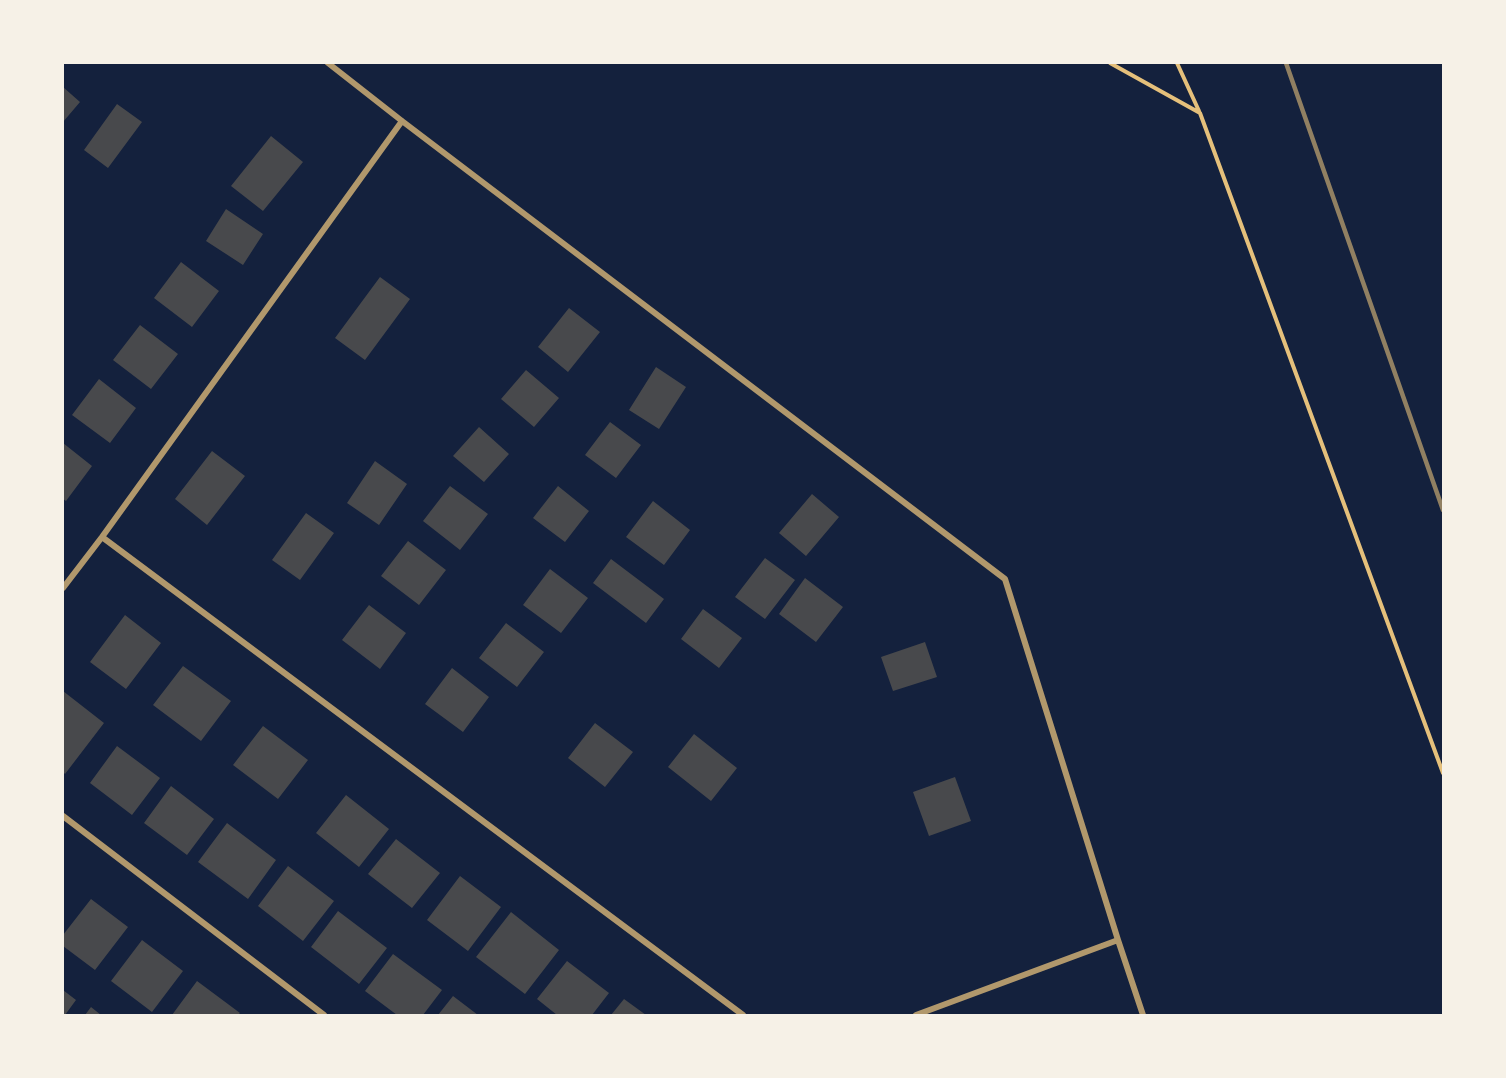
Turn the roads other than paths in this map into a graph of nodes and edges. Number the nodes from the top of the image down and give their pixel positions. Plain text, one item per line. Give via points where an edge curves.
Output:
1 (328, 63) edge
2 (402, 121) junction
3 (102, 537) junction
4 (63, 588) edge
5 (63, 816) edge
6 (1118, 940) junction
7 (324, 1015) edge
8 (743, 1015) edge
9 (916, 1015) edge
10 (1143, 1015) edge

1 - 2 street
2 - 3 street
2 - 6 street via 1005,579
3 - 4 street
3 - 8 street
5 - 7 street
6 - 9 street
6 - 10 street

